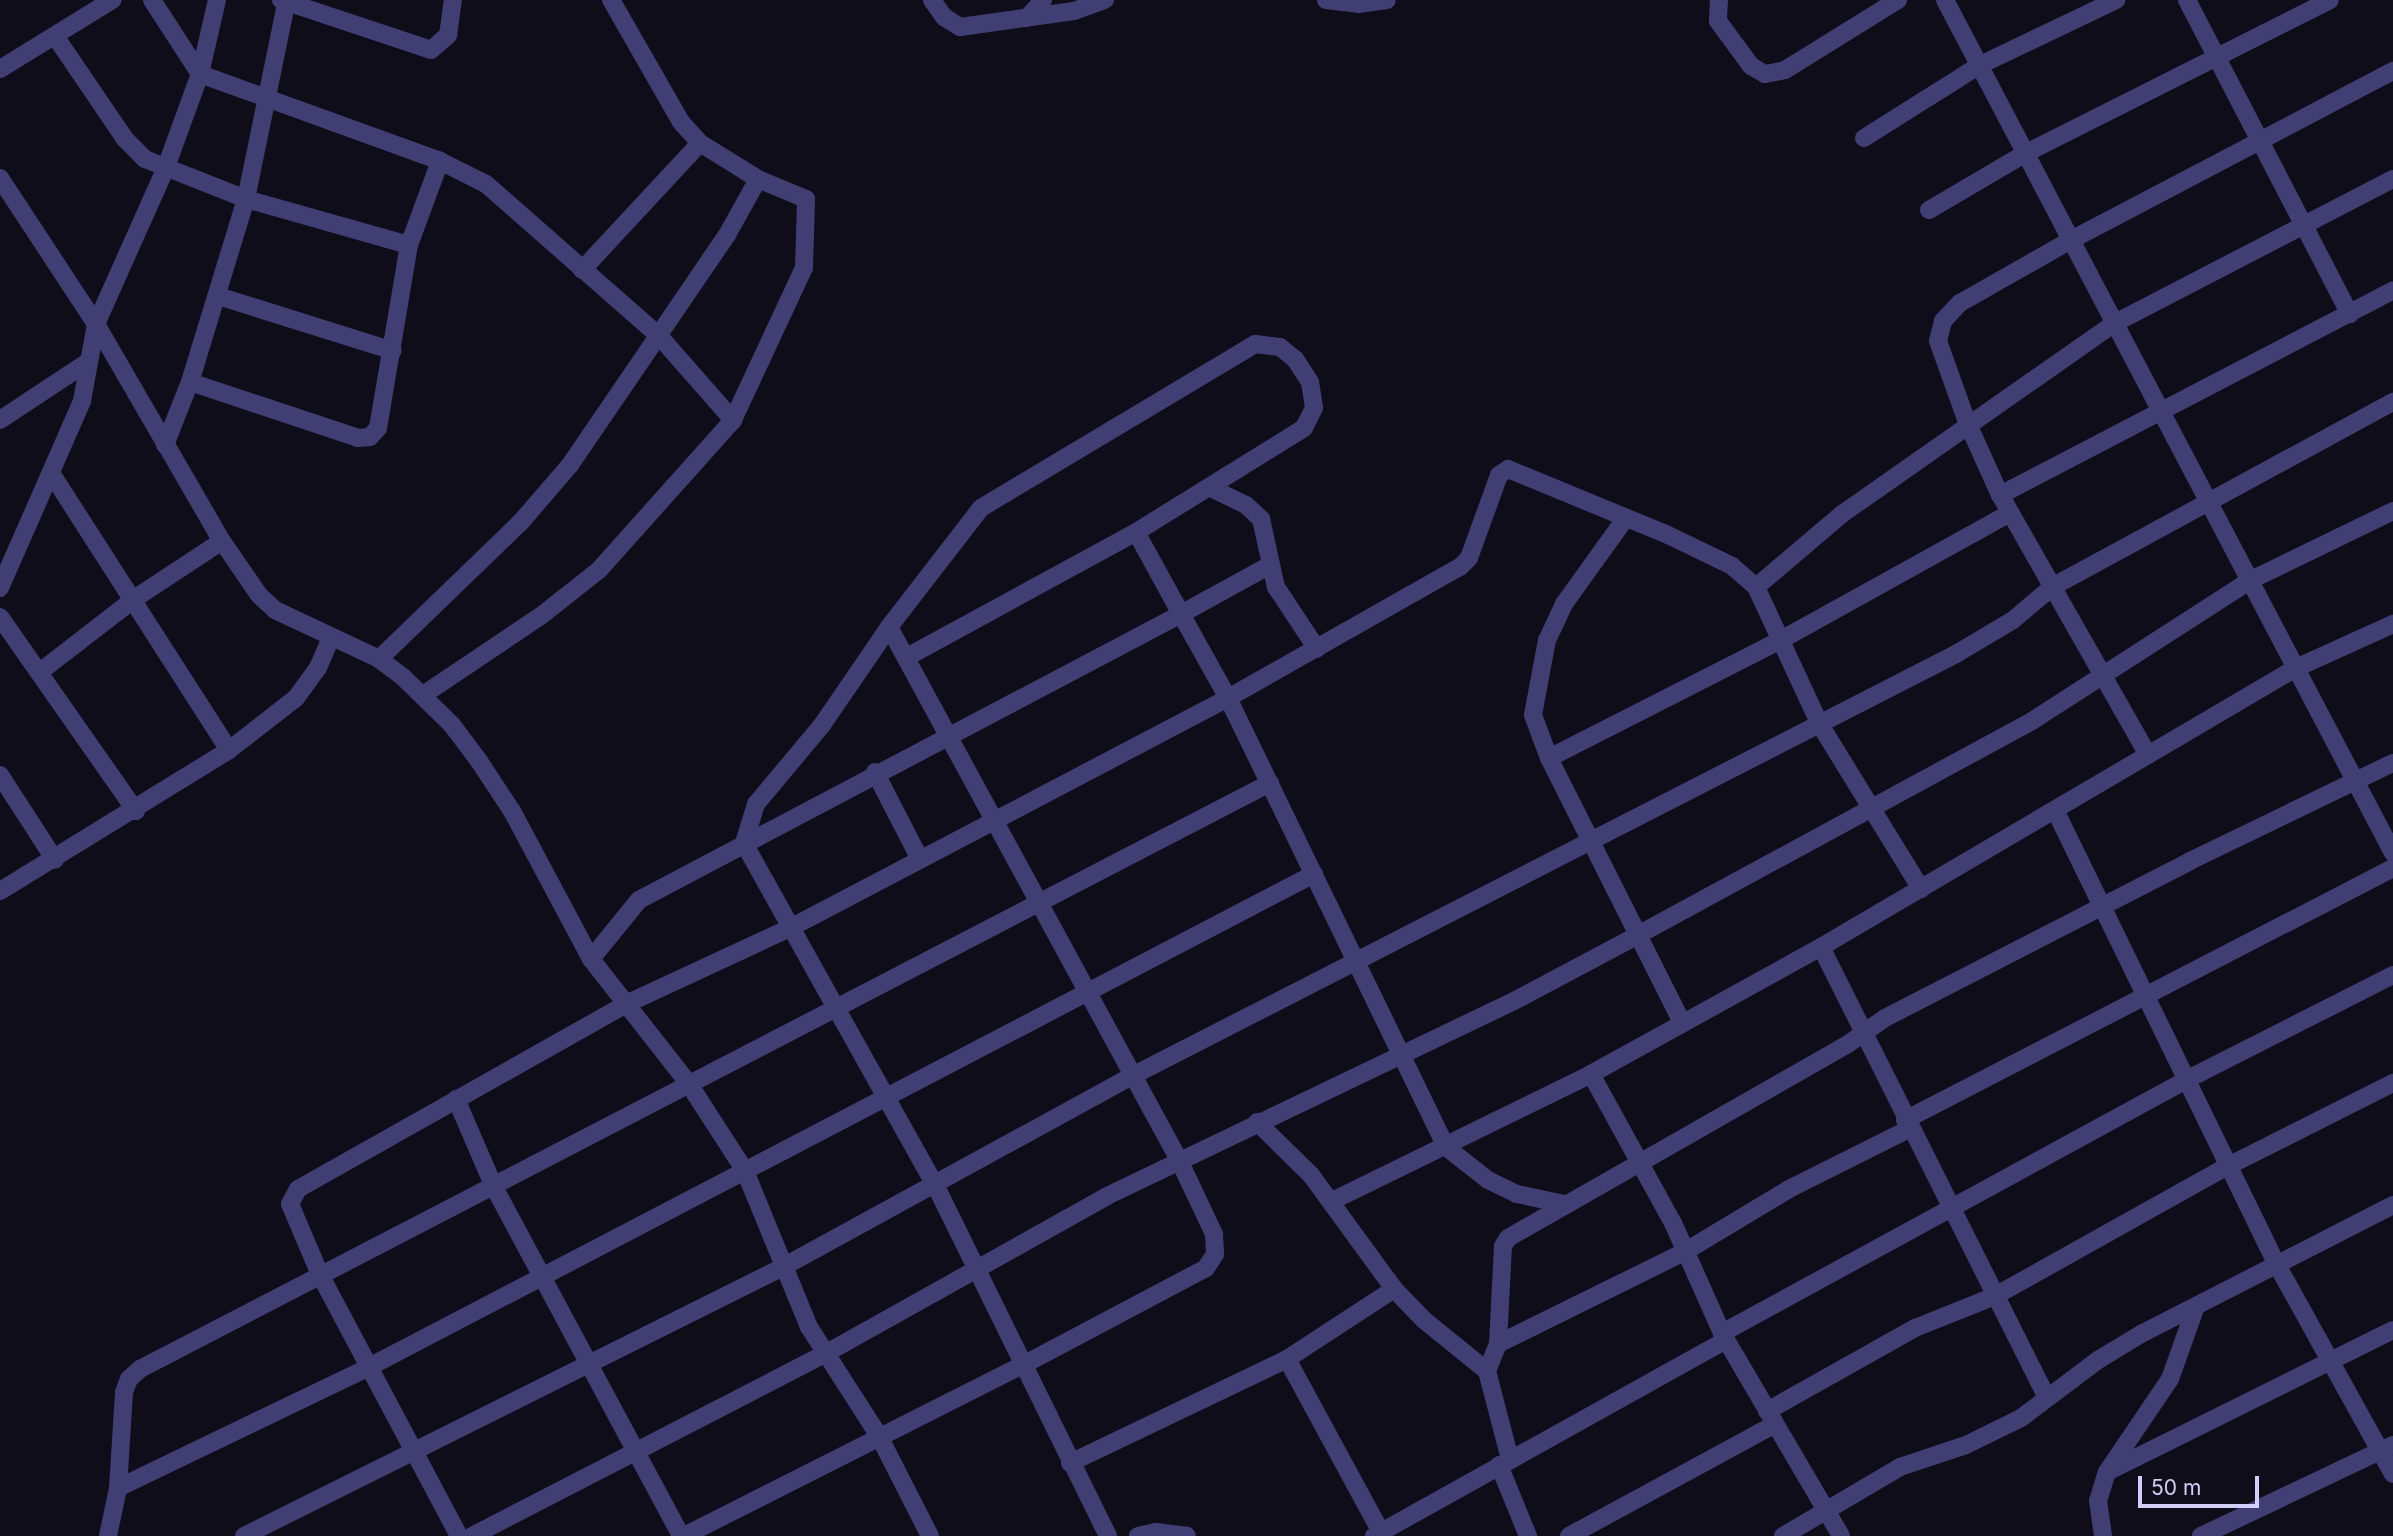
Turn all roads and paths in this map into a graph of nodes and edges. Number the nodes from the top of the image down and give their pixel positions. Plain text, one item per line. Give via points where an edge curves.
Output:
1 (112, 0) edge
2 (152, 0) edge
3 (217, 0) edge
4 (453, 0) edge
5 (611, 0) edge
6 (932, 0) edge
7 (1043, 0) edge
8 (1105, 0) edge
9 (1326, 0) edge
10 (1387, 0) edge
11 (1719, 0) edge
12 (1898, 0) edge
13 (1945, 0) edge
14 (2116, 0) edge
15 (2187, 0) edge
16 (2330, 0) edge
17 (285, 1) edge
18 (1027, 18) junction
19 (55, 36) junction
20 (2217, 57) junction
21 (1980, 65) junction
22 (0, 69) edge
23 (2393, 71) edge
24 (200, 74) junction
25 (264, 99) junction
26 (1864, 138) dead end
27 (2261, 139) junction
28 (700, 144) junction
29 (2026, 153) junction
30 (440, 161) junction
31 (165, 170) junction
32 (758, 179) junction
33 (2393, 179) edge
34 (1, 183) edge
35 (246, 199) junction
36 (1928, 209) dead end
37 (2304, 225) junction
38 (2071, 240) junction
39 (409, 245) junction
40 (582, 270) junction
41 (2393, 290) edge
42 (218, 296) junction
43 (2350, 314) junction
44 (2115, 323) junction
45 (96, 324) junction
46 (660, 337) junction
47 (393, 351) junction
48 (89, 360) junction
49 (190, 382) junction
50 (2393, 402) edge
51 (2162, 412) junction
52 (0, 420) edge
53 (733, 420) junction
54 (1967, 422) junction
55 (165, 444) junction
56 (53, 476) junction
57 (1213, 489) junction
58 (2000, 495) junction
59 (2208, 502) junction
60 (2393, 510) edge
61 (2010, 513) junction
62 (1625, 519) junction
63 (1136, 532) junction
64 (222, 541) junction
65 (1270, 565) junction
66 (2251, 580) junction
67 (1756, 587) junction
68 (2052, 587) junction
69 (0, 588) edge
70 (134, 599) junction
71 (1181, 614) junction
72 (0, 617) edge
73 (2393, 624) edge
74 (889, 626) junction
75 (331, 637) junction
76 (1781, 640) junction
77 (1317, 649) junction
78 (906, 657) junction
79 (379, 659) junction
80 (2296, 668) junction
81 (41, 671) junction
82 (2102, 678) junction
83 (424, 695) junction
84 (1228, 698) junction
85 (1819, 723) junction
86 (949, 733) junction
87 (229, 750) junction
88 (2148, 755) junction
89 (1549, 758) junction
90 (2393, 764) edge
91 (875, 772) junction
92 (0, 775) edge
93 (1270, 783) junction
94 (2356, 783) junction
95 (1869, 807) junction
96 (2055, 810) junction
97 (136, 811) junction
98 (996, 817) junction
99 (1590, 842) junction
100 (744, 843) junction
101 (2393, 853) edge
102 (920, 859) junction
103 (55, 860) junction
104 (2393, 868) edge
105 (1314, 874) junction
106 (1921, 889) junction
107 (0, 891) edge
108 (1041, 902) junction
109 (2101, 910) junction
110 (790, 928) junction
111 (1636, 936) junction
112 (1821, 947) junction
113 (591, 959) junction
114 (1357, 963) junction
115 (2393, 975) edge
116 (1088, 991) junction
117 (2147, 995) junction
118 (624, 1005) junction
119 (834, 1006) junction
120 (1681, 1021) junction
121 (1862, 1034) junction
122 (1401, 1052) junction
123 (1591, 1074) junction
124 (1132, 1076) junction
125 (2188, 1079) junction
126 (2393, 1083) edge
127 (689, 1084) junction
128 (886, 1099) junction
129 (456, 1100) junction
130 (1257, 1122) junction
131 (1907, 1125) junction
132 (1446, 1146) junction
133 (1179, 1160) junction
134 (1640, 1165) junction
135 (2228, 1166) junction
136 (745, 1171) junction
137 (935, 1185) junction
138 (494, 1187) junction
139 (1332, 1201) junction
140 (1564, 1204) junction
141 (2393, 1205) edge
142 (1950, 1209) junction
143 (1686, 1251) junction
144 (2276, 1263) junction
145 (783, 1266) junction
146 (976, 1267) junction
147 (541, 1275) junction
148 (321, 1277) junction
149 (1394, 1289) junction
150 (1995, 1296) junction
151 (2196, 1306) junction
152 (2393, 1331) edge
153 (1724, 1337) junction
154 (1498, 1345) junction
155 (823, 1355) junction
156 (1287, 1359) junction
157 (591, 1363) junction
158 (2331, 1363) junction
159 (1023, 1365) junction
160 (369, 1367) junction
161 (1487, 1371) junction
162 (2047, 1398) junction
163 (1771, 1418) junction
164 (879, 1436) junction
165 (2387, 1449) edge
166 (636, 1450) junction
167 (414, 1452) junction
168 (1504, 1462) junction
169 (1070, 1463) junction
170 (2107, 1472) junction
171 (2393, 1474) edge
172 (118, 1488) junction
173 (1828, 1510) junction
174 (1379, 1534) edge
175 (108, 1536) edge
176 (244, 1536) edge
177 (459, 1536) edge
178 (472, 1536) edge
179 (682, 1536) edge
180 (930, 1536) edge
181 (1108, 1536) edge
182 (1138, 1536) edge
183 (1188, 1536) edge
184 (1528, 1536) edge
185 (1570, 1536) edge
186 (1783, 1536) edge
187 (1841, 1536) edge
188 (2103, 1536) edge
189 (2201, 1536) edge

1 - 19 street
2 - 24 street
3 - 24 street
4 - 17 street via 448,35 431,50
5 - 28 street via 681,121
6 - 18 street via 944,17 960,27
7 - 18 street
8 - 18 street
9 - 10 street via 1358,4
11 - 12 street via 1717,21 1751,66 1765,74 1785,70
13 - 21 street
14 - 21 street
15 - 20 street
16 - 20 street
17 - 25 street
19 - 22 street
19 - 31 street via 125,139
20 - 27 street
20 - 29 street
21 - 26 street
21 - 29 street
23 - 27 street
24 - 25 street
24 - 31 street
25 - 30 street
25 - 35 street
27 - 37 street
27 - 38 street
28 - 32 street
28 - 40 street
29 - 36 street
29 - 38 street
30 - 39 street
30 - 40 street via 486,184
31 - 35 street
31 - 45 street
32 - 46 street
32 - 53 street via 806,200 804,268
33 - 37 street
34 - 45 street
35 - 39 street
35 - 42 street
37 - 43 street
37 - 44 street
38 - 44 street
38 - 54 street via 1960,303 1943,321 1938,341
39 - 47 street
40 - 46 street
41 - 43 street
42 - 47 street
42 - 49 street
43 - 51 street
44 - 51 street
44 - 54 street
45 - 48 street
45 - 55 street
46 - 53 street
46 - 79 street via 570,465 520,523
47 - 49 street via 378,428 370,437 358,438
48 - 52 street
48 - 56 street via 82,401
49 - 55 street
50 - 59 street
51 - 58 street
51 - 59 street
53 - 83 street via 599,570
54 - 58 street
54 - 67 street via 1842,514
55 - 64 street
56 - 69 street
56 - 70 street
57 - 63 street
57 - 65 street via 1246,505 1261,519 1269,541
57 - 74 street via 1304,428 1314,408 1310,382 1280,347 1255,344 990,502 964,524
58 - 61 street
59 - 66 street
59 - 68 street
60 - 66 street
61 - 68 street
61 - 76 street
62 - 67 street via 1732,566
62 - 77 street via 1508,469 1499,475 1469,558 1460,567
62 - 89 street via 1564,604 1547,640 1533,715
63 - 71 street
63 - 78 street
64 - 70 street
64 - 75 street via 275,610
65 - 71 street
65 - 77 street via 1276,587
66 - 80 street
66 - 82 street
67 - 76 street
68 - 82 street
68 - 85 street via 2013,620 1956,654
70 - 81 street
70 - 87 street
71 - 84 street
71 - 86 street
72 - 81 street
73 - 80 street
74 - 78 street
74 - 100 street via 822,725 755,804
75 - 79 street
75 - 87 street via 318,668 296,698
76 - 85 street
76 - 89 street
77 - 84 street
78 - 86 street
79 - 83 street
80 - 88 street
80 - 94 street
81 - 97 street
82 - 88 street
82 - 95 street via 1968,757
83 - 113 street via 452,725 512,811
84 - 93 street
84 - 98 street
85 - 95 street
85 - 99 street
86 - 91 street
86 - 98 street
87 - 97 street
88 - 96 street
89 - 99 street
90 - 94 street
91 - 100 street
91 - 102 street
92 - 103 street
93 - 105 street
93 - 108 street
94 - 101 street
94 - 109 street via 2190,861
95 - 106 street
95 - 111 street
96 - 106 street
96 - 109 street
97 - 103 street
98 - 102 street
98 - 108 street
99 - 111 street
99 - 114 street
100 - 110 street
100 - 113 street via 639,900
102 - 110 street
103 - 107 street
104 - 117 street
105 - 114 street
105 - 116 street
106 - 112 street
108 - 116 street
108 - 119 street
109 - 117 street
109 - 121 street
110 - 118 street
110 - 119 street
111 - 120 street
111 - 122 street via 1514,1001
112 - 120 street
112 - 121 street
113 - 118 street
114 - 122 street
114 - 124 street
115 - 125 street
116 - 124 street
116 - 128 street
117 - 125 street
117 - 131 street
118 - 127 street
118 - 129 street
119 - 127 street
119 - 128 street
120 - 123 street
121 - 131 street
121 - 134 street
122 - 130 street
122 - 132 street
123 - 132 street
123 - 134 street
124 - 133 street
124 - 137 street
125 - 135 street
125 - 142 street
126 - 135 street
127 - 136 street
127 - 138 street
128 - 136 street
128 - 137 street
129 - 138 street
129 - 148 street via 292,1195 290,1204
130 - 133 street
130 - 139 street
131 - 142 street
131 - 143 street
132 - 139 street
132 - 140 street via 1508,1190
133 - 146 street
133 - 159 street via 1214,1234 1215,1254 1206,1268
134 - 140 street
134 - 143 street
135 - 144 street
135 - 150 street
136 - 145 street
136 - 147 street
137 - 145 street
137 - 146 street
138 - 147 street
138 - 148 street
139 - 149 street
140 - 154 street via 1503,1246
141 - 144 street
142 - 150 street
142 - 153 street
143 - 153 street
143 - 154 street
144 - 151 street
144 - 158 street
145 - 155 street
145 - 157 street
146 - 155 street
146 - 159 street
147 - 157 street
147 - 160 street
148 - 160 street
148 - 172 street via 129,1379
149 - 156 street
149 - 161 street
150 - 162 street
150 - 163 street via 1915,1328
151 - 162 street via 2098,1360
151 - 170 street via 2170,1379
152 - 158 street
153 - 163 street
153 - 168 street
154 - 161 street
155 - 164 street
155 - 166 street
156 - 169 street
156 - 174 street
157 - 166 street
157 - 167 street
158 - 165 street
158 - 170 street
159 - 164 street
159 - 169 street
160 - 167 street
160 - 172 street
161 - 168 street
162 - 173 street via 2021,1418 1966,1445 1900,1468
163 - 173 street
163 - 185 street
164 - 179 street
164 - 180 street
165 - 171 street
165 - 189 street
166 - 178 street
166 - 179 street
167 - 176 street
167 - 177 street
168 - 174 street
168 - 184 street
169 - 181 street
170 - 188 street via 2098,1501
172 - 175 street
173 - 186 street
173 - 187 street
182 - 183 street via 1156,1532

